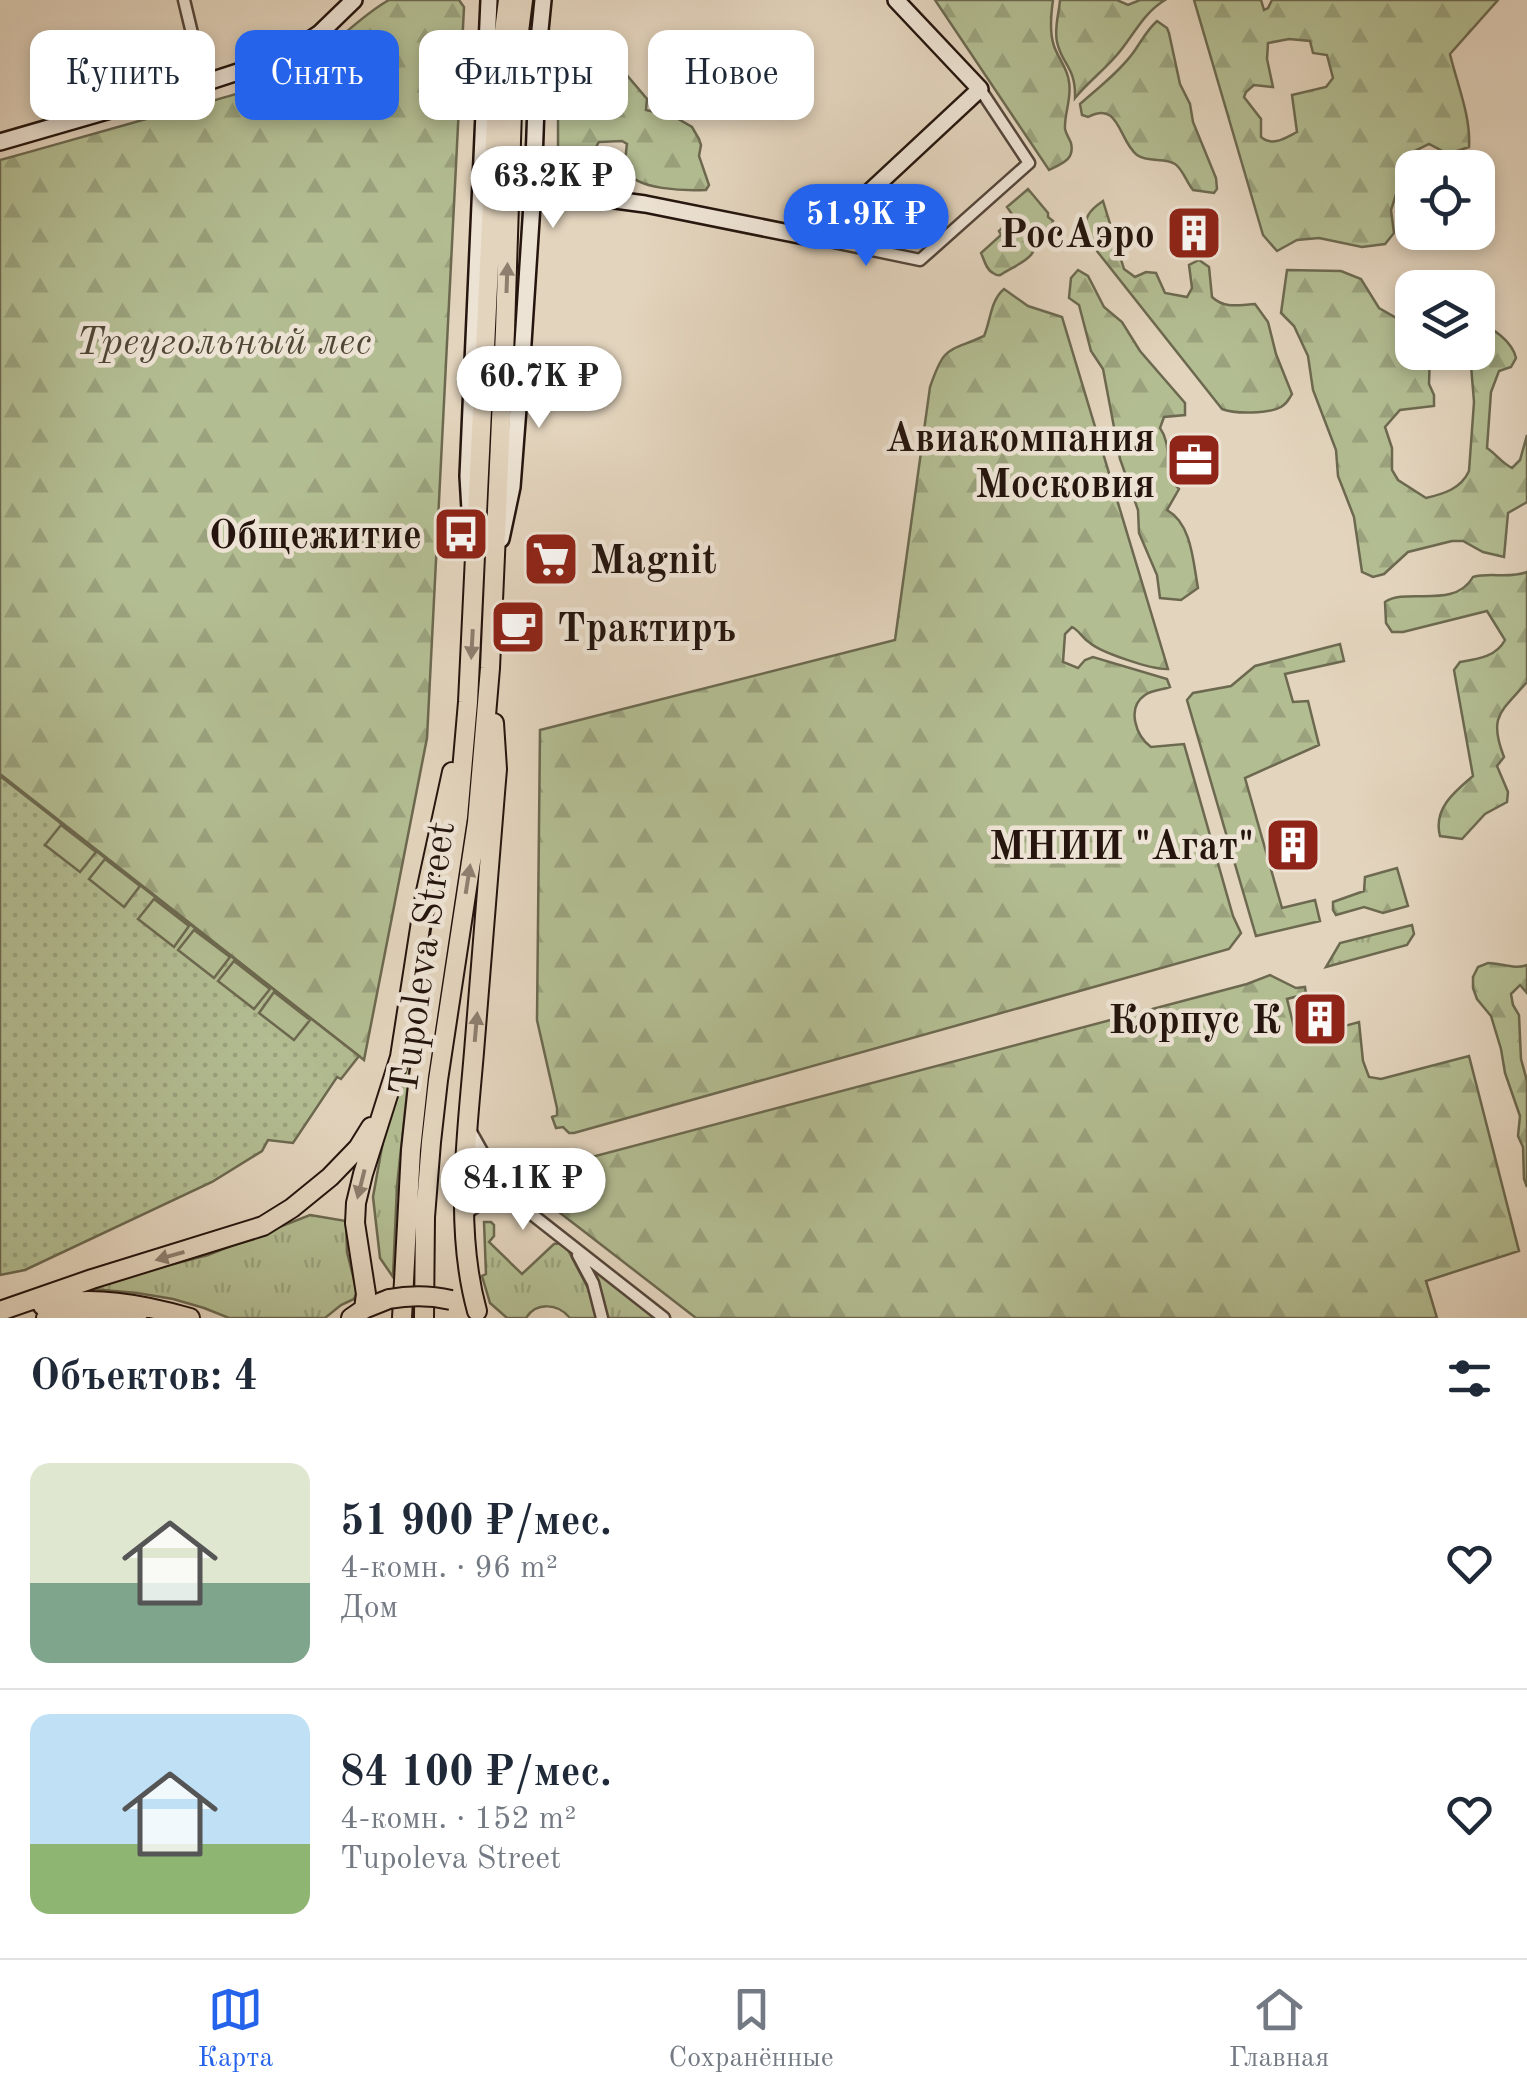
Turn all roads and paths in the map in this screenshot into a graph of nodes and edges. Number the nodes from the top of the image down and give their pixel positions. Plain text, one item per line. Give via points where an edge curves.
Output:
1 (184, 0) edge
2 (354, 0) edge
3 (488, 0) edge
4 (508, 0) edge
5 (523, 0) edge
6 (544, 0) edge
7 (896, 0) edge
8 (191, 30) edge
9 (215, 79) edge
10 (980, 90) junction
11 (76, 120) edge
12 (0, 142) edge
13 (533, 189) junction
14 (819, 239) junction
15 (484, 585) junction
16 (490, 668) junction
17 (468, 702) junction
18 (391, 1091) junction
19 (468, 1124) junction
20 (509, 1196) junction
21 (465, 1214) junction
22 (568, 1242) junction
23 (0, 1313) edge
24 (358, 1314) edge
25 (481, 1315) edge
26 (46, 1318) edge
27 (136, 1318) edge
28 (190, 1318) edge
29 (402, 1318) edge
30 (424, 1318) edge
31 (602, 1318) edge
32 (664, 1318) edge

1 - 8 street
2 - 9 main road via 284,57
3 - 15 main road, Tupoleva Street via 468,476
4 - 15 main road, Tupoleva Street via 498,78
15 -> 5 main road, Tupoleva Street
6 - 13 main road, Tupoleva Street
7 - 10 main road
10 - 14 main road
10 - 14 street via 1028,163 920,260
11 - 12 main road
13 - 14 main road
13 - 15 main road, Tupoleva Street via 512,487
15 - 16 main road, Tupoleva Street
15 -> 17 main road, Tupoleva Street
19 -> 16 main road, Tupoleva Street via 497,769
30 -> 16 main road, Tupoleva Street via 431,1142 477,822
17 - 18 main road, Tupoleva Street
17 - 29 main road, Tupoleva Street via 411,1150
18 -> 23 main road via 358,1148 263,1226
18 -> 24 main road via 356,1202 366,1294
19 - 20 street
19 - 21 main road, Tupoleva Street
20 - 21 street via 490,1197
20 - 22 street
21 - 25 main road, Tupoleva Street via 470,1283
22 - 31 street via 588,1271
22 - 32 street
23 - 28 main road via 104,1301
24 - 25 main road, bridge via 410,1295 451,1300
26 - 27 main road

